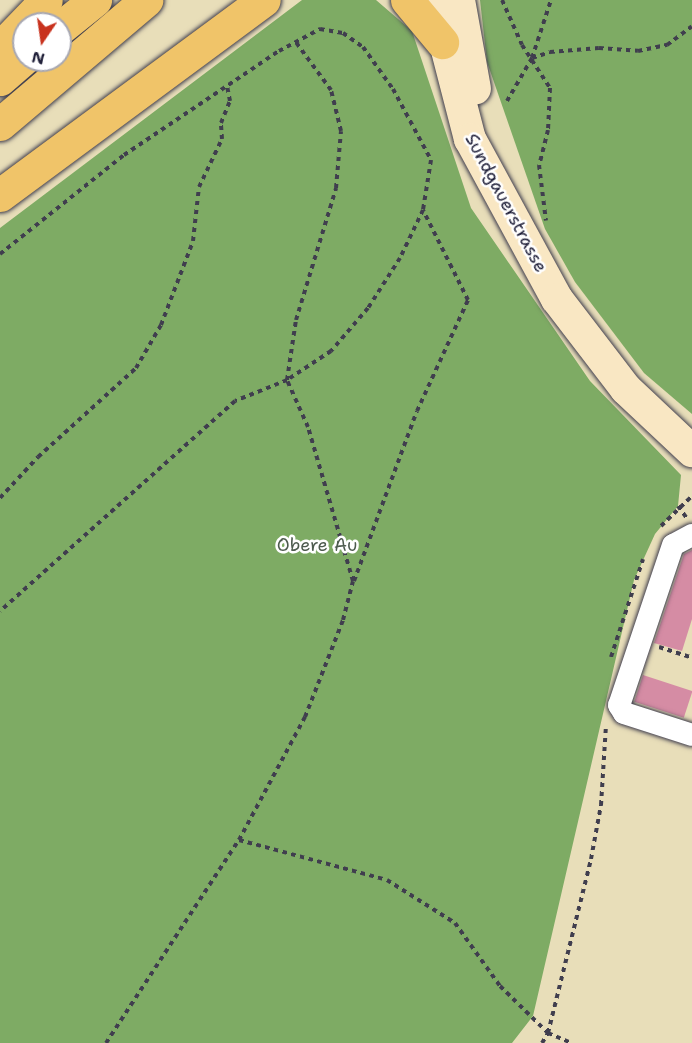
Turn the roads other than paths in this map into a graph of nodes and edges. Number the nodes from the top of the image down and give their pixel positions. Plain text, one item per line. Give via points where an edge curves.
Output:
1 (46, 0) edge
2 (95, 0) edge
3 (146, 0) edge
4 (407, 0) edge
5 (434, 0) edge
6 (459, 0) edge
7 (263, 3) edge
8 (72, 18) edge
9 (442, 42) junction
10 (0, 48) edge
11 (12, 68) edge
12 (0, 79) edge
13 (0, 124) edge
14 (0, 195) edge
15 (557, 299) junction
16 (692, 451) edge
17 (692, 535) edge
18 (692, 735) edge

1 - 10 highway
2 - 8 highway
3 - 13 highway
4 - 9 highway
5 - 9 main road, Sundgauerstrasse
6 - 15 main road, Sundgauerstrasse via 469,68 489,137
7 - 14 highway
9 - 15 main road, Sundgauerstrasse via 476,154
11 - 12 highway
15 - 16 main road, Sundgauerstrasse via 626,389
17 - 18 street via 673,544 619,705 624,713

